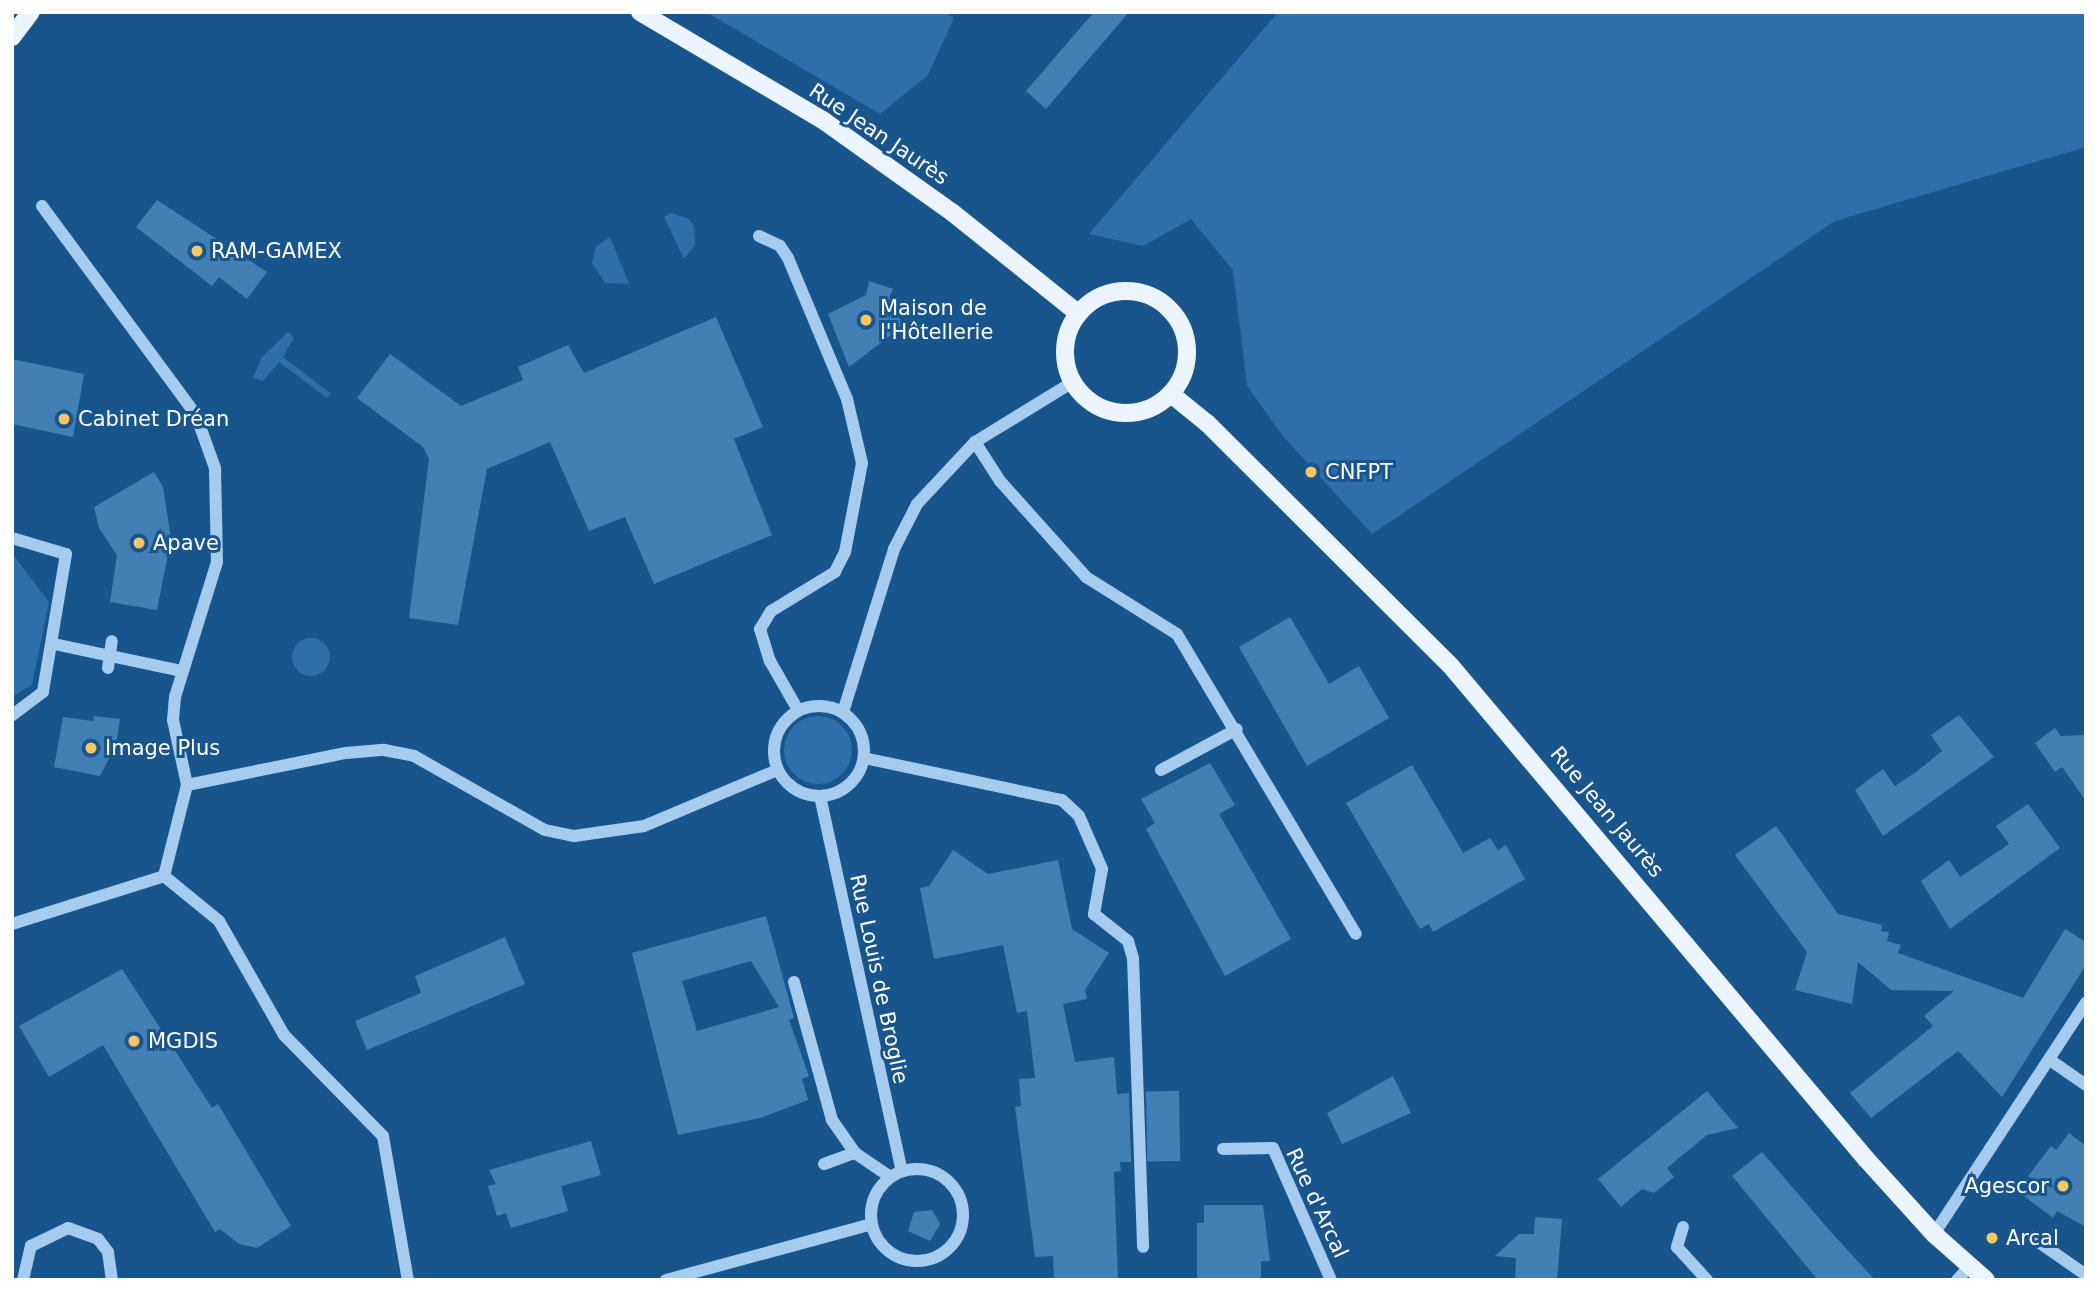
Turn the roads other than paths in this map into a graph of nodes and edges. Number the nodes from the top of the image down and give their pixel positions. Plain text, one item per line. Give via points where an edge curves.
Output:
1 (31, 12) edge
2 (640, 12) edge
3 (12, 37) edge
4 (42, 206) dead end
5 (759, 236) dead end
6 (1079, 314) junction
7 (1073, 382) junction
8 (1171, 394) junction
9 (975, 442) junction
10 (12, 538) edge
11 (112, 641) dead end
12 (54, 644) junction
13 (109, 662) junction
14 (182, 671) junction
15 (798, 710) junction
16 (843, 712) junction
17 (12, 715) edge
18 (1237, 729) junction
19 (864, 758) junction
20 (1161, 769) dead end
21 (777, 770) junction
22 (187, 785) junction
23 (820, 796) junction
24 (164, 876) junction
25 (12, 924) edge
26 (1356, 934) dead end
27 (794, 982) dead end
28 (2086, 1003) edge
29 (2050, 1060) junction
30 (2086, 1085) edge
31 (1223, 1149) dead end
32 (856, 1153) junction
33 (824, 1164) dead end
34 (902, 1171) junction
35 (889, 1176) junction
36 (872, 1223) junction
37 (1683, 1227) dead end
38 (1934, 1234) junction
39 (2030, 1236) dead end
40 (1143, 1247) dead end
41 (1970, 1266) junction
42 (1325, 1267) junction
43 (2086, 1275) edge
44 (23, 1280) edge
45 (112, 1280) edge
46 (408, 1280) edge
47 (666, 1280) edge
48 (1317, 1280) edge
49 (1331, 1280) edge
50 (1707, 1280) edge
51 (1957, 1280) edge
52 (1986, 1280) edge

1 - 3 main road
2 - 6 main road, Rue Jean Jaurès via 835,129 953,213
4 - 14 street via 196,415 215,468 217,562 199,632
5 - 15 street via 780,246 788,258 847,399 862,463 845,552 835,572 771,611 760,629
6 - 7 main road via 1065,348
6 - 8 main road via 1093,301 1121,292 1150,296 1167,306 1186,339 1182,377
7 - 8 main road via 1093,403 1119,413 1156,406
7 - 9 street
8 - 38 main road, Rue Jean Jaurès via 1450,665
9 - 16 street via 932,483 904,526
9 - 18 street via 1000,481 1086,577 1177,634
10 - 12 street via 66,554
11 - 13 street
12 - 13 street
12 - 17 street via 43,692
13 - 14 street
14 - 22 street via 173,720
15 - 16 street via 821,706
15 - 21 street via 778,731
16 - 19 street via 856,724
18 - 20 street
18 - 26 street
19 - 23 street via 849,785
19 - 40 street via 1062,800 1079,816 1102,869 1094,914 1128,941 1133,958
21 - 22 street via 644,826 574,836 545,830 414,756 384,750
21 - 23 street via 789,786
22 - 24 street
23 - 34 street, Rue Louis de Broglie
24 - 25 street
24 - 46 street via 219,921 284,1035 383,1136
27 - 32 street via 832,1120
28 - 29 street
29 - 30 street
29 - 38 street
31 - 42 street, Rue d'Arcal via 1273,1148
32 - 33 street
32 - 35 street
34 - 35 street
34 - 36 street via 920,1168 953,1186 964,1217 959,1234 934,1260 917,1262 887,1251
35 - 36 street via 876,1191
36 - 47 street
37 - 50 street via 1677,1247
38 - 41 main road, Rue Jean Jaurès
39 - 43 street
41 - 51 street
41 - 52 main road, Rue Jean Jaurès
42 - 48 street
42 - 49 street, Rue d'Arcal
44 - 45 street via 32,1246 42,1236 68,1227 98,1239 108,1252

